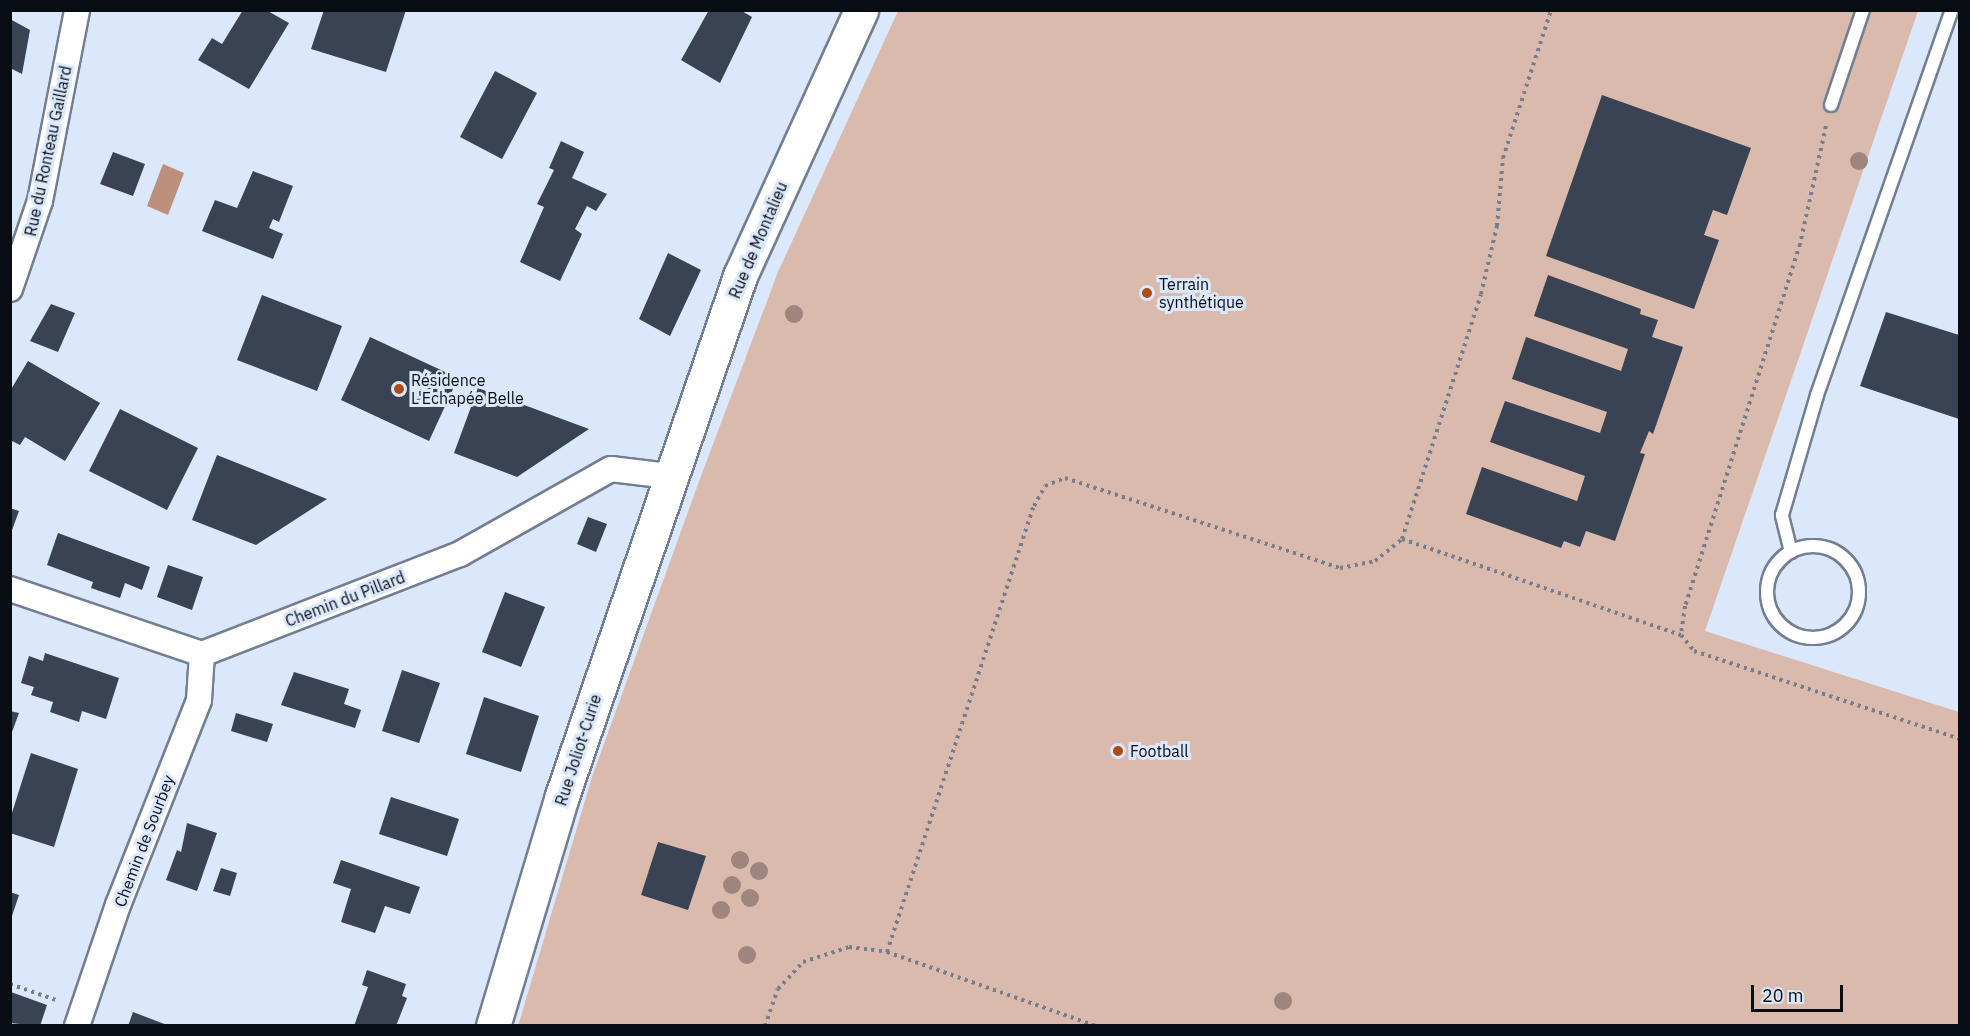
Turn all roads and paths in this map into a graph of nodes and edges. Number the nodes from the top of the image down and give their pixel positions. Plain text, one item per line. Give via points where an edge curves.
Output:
1 (77, 10) edge
2 (861, 10) edge
3 (1551, 10) edge
4 (1863, 10) edge
5 (1952, 10) edge
6 (1831, 105) dead end
7 (10, 289) edge
8 (669, 476) junction
9 (1402, 539) junction
10 (1791, 552) junction
11 (10, 589) edge
12 (1681, 635) dead end
13 (202, 654) junction
14 (887, 952) junction
15 (10, 984) edge
16 (80, 1017) edge
17 (493, 1026) edge
18 (765, 1026) edge
19 (1096, 1026) edge

1 - 7 street, Rue du Ronteau Gaillard via 40,201
2 - 8 street, Rue de Montalieu via 740,276
3 - 9 path via 1503,158 1497,226 1481,294
4 - 6 lane
5 - 10 lane via 1801,450 1782,515
8 - 13 street, Chemin du Pillard via 611,469 460,554
8 - 17 street, Rue Joliot-Curie via 562,796
9 - 12 path
9 - 14 path via 1375,561 1340,568 1065,478 1046,486 1034,506
10 - 10 lane via 1771,573 1767,587 1772,615 1788,630 1808,639 1836,632 1856,609 1857,577 1843,558 1822,547
11 - 13 street
13 - 16 street, Chemin de Sourbey via 199,700 118,905
14 - 18 path via 849,947 802,962 778,989
14 - 19 path
15 - 16 path

